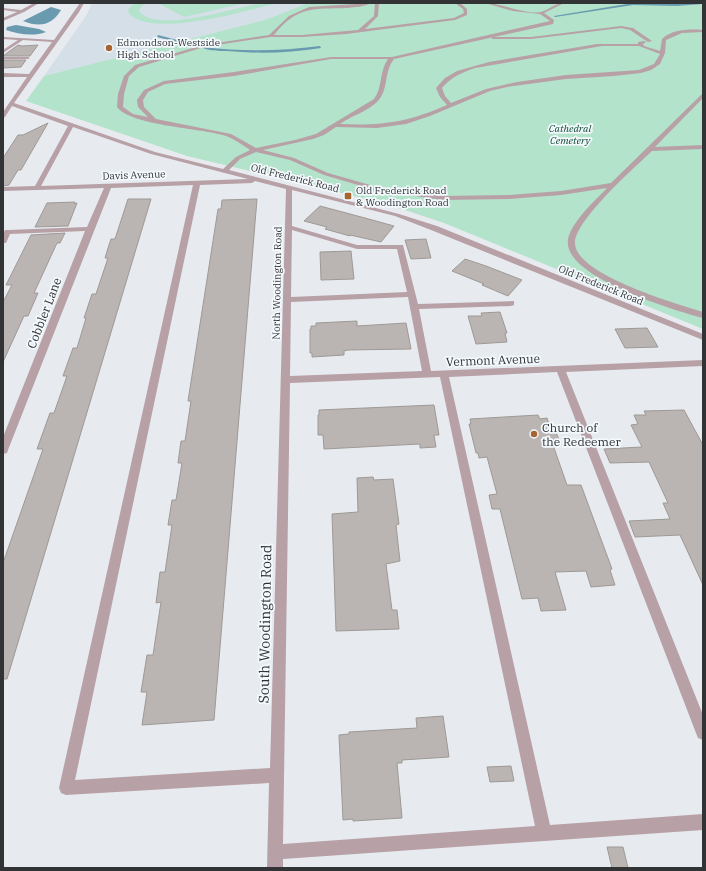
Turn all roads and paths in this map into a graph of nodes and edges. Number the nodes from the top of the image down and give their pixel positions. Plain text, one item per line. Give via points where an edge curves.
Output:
1 (37, 3) edge
2 (82, 3) edge
3 (324, 3) edge
4 (369, 3) edge
5 (377, 3) edge
6 (457, 3) edge
7 (487, 3) edge
8 (562, 3) edge
9 (317, 7) junction
10 (3, 9) edge
11 (23, 11) junction
12 (541, 12) junction
13 (3, 20) edge
14 (373, 21) junction
15 (395, 27) junction
16 (360, 31) junction
17 (703, 31) edge
18 (270, 36) junction
19 (483, 37) junction
20 (3, 38) edge
21 (664, 39) junction
22 (21, 40) junction
23 (56, 40) junction
24 (650, 41) junction
25 (640, 45) junction
26 (3, 52) edge
27 (661, 53) junction
28 (3, 58) edge
29 (28, 58) dead end
30 (392, 58) junction
31 (3, 75) edge
32 (15, 76) junction
33 (30, 76) junction
34 (3, 79) edge
35 (703, 95) edge
36 (11, 104) junction
37 (450, 105) junction
38 (141, 107) junction
39 (123, 111) junction
40 (3, 116) edge
41 (153, 119) junction
42 (71, 125) junction
43 (336, 125) junction
44 (703, 146) edge
45 (650, 149) junction
46 (255, 150) junction
47 (224, 171) junction
48 (266, 181) junction
49 (197, 183) junction
50 (613, 185) junction
51 (108, 186) junction
52 (289, 187) junction
53 (36, 188) junction
54 (3, 189) edge
55 (288, 227) junction
56 (90, 229) junction
57 (3, 241) edge
58 (412, 294) junction
59 (286, 300) junction
60 (511, 303) dead end
61 (414, 307) junction
62 (703, 316) edge
63 (703, 337) edge
64 (703, 363) edge
65 (560, 369) junction
66 (427, 374) junction
67 (444, 374) junction
68 (285, 380) junction
69 (3, 450) edge
70 (703, 732) edge
71 (278, 775) junction
72 (703, 822) edge
73 (544, 833) junction
74 (276, 852) junction
75 (275, 868) edge

1 - 11 street
2 - 23 street
3 - 9 street
4 - 9 street via 346,7
5 - 14 street via 378,9
6 - 15 street via 466,11 460,18
7 - 12 street via 513,10
8 - 12 street
9 - 18 street via 291,16
10 - 11 street
11 - 13 street
12 - 19 street via 550,18 551,23
14 - 15 street
14 - 16 street
15 - 16 street
16 - 18 street
17 - 21 street via 678,32
18 - 39 street via 203,46 137,66 128,76 121,94 120,107
19 - 24 street via 525,39 620,27 632,29
19 - 30 street
20 - 22 street
21 - 24 street
21 - 27 street
22 - 23 street
22 - 26 street
23 - 33 street
24 - 25 street
25 - 27 street
25 - 37 street via 598,45 468,68 446,78 439,88 443,98
27 - 37 street via 656,66 642,71 565,77 500,87
28 - 29 street
30 - 38 street via 331,58 234,74 177,80 146,91 140,100
30 - 43 street via 387,64 383,86 376,100
31 - 32 street
32 - 33 street
32 - 34 street
33 - 36 street
35 - 45 street
36 - 40 street
36 - 42 street, Old Frederick Road
37 - 43 street via 410,121 392,125
38 - 39 street
38 - 41 street
39 - 41 street via 131,116
41 - 46 street via 181,127 229,135
42 - 47 street, Old Frederick Road via 153,153
42 - 53 street
43 - 46 street via 317,136
44 - 45 street
45 - 50 street
46 - 47 street via 238,158
46 - 50 street via 292,159 326,174 377,189 442,198 516,197
47 - 48 street, Old Frederick Road
48 - 49 street, Davis Avenue
48 - 52 street, Old Frederick Road
49 - 51 street, Davis Avenue
49 - 71 street via 66,788
50 - 62 street via 573,233 573,255 596,274
51 - 53 street, Davis Avenue
51 - 56 street, Cobbler Lane
52 - 55 street, North Woodington Road
52 - 63 street, Old Frederick Road via 397,215
53 - 54 street, Davis Avenue
55 - 58 street via 357,247 400,247
55 - 59 street, North Woodington Road
56 - 57 street via 8,232
56 - 69 street, Cobbler Lane
58 - 59 street
58 - 61 street
59 - 68 street, North Woodington Road
60 - 61 street
61 - 66 street
64 - 65 street, Vermont Avenue
65 - 67 street, Vermont Avenue
65 - 70 street
66 - 67 street, Vermont Avenue
66 - 68 street, Vermont Avenue
67 - 73 street
68 - 71 street, South Woodington Road
71 - 74 street, South Woodington Road
72 - 73 street
73 - 74 street
74 - 75 street, South Woodington Road

